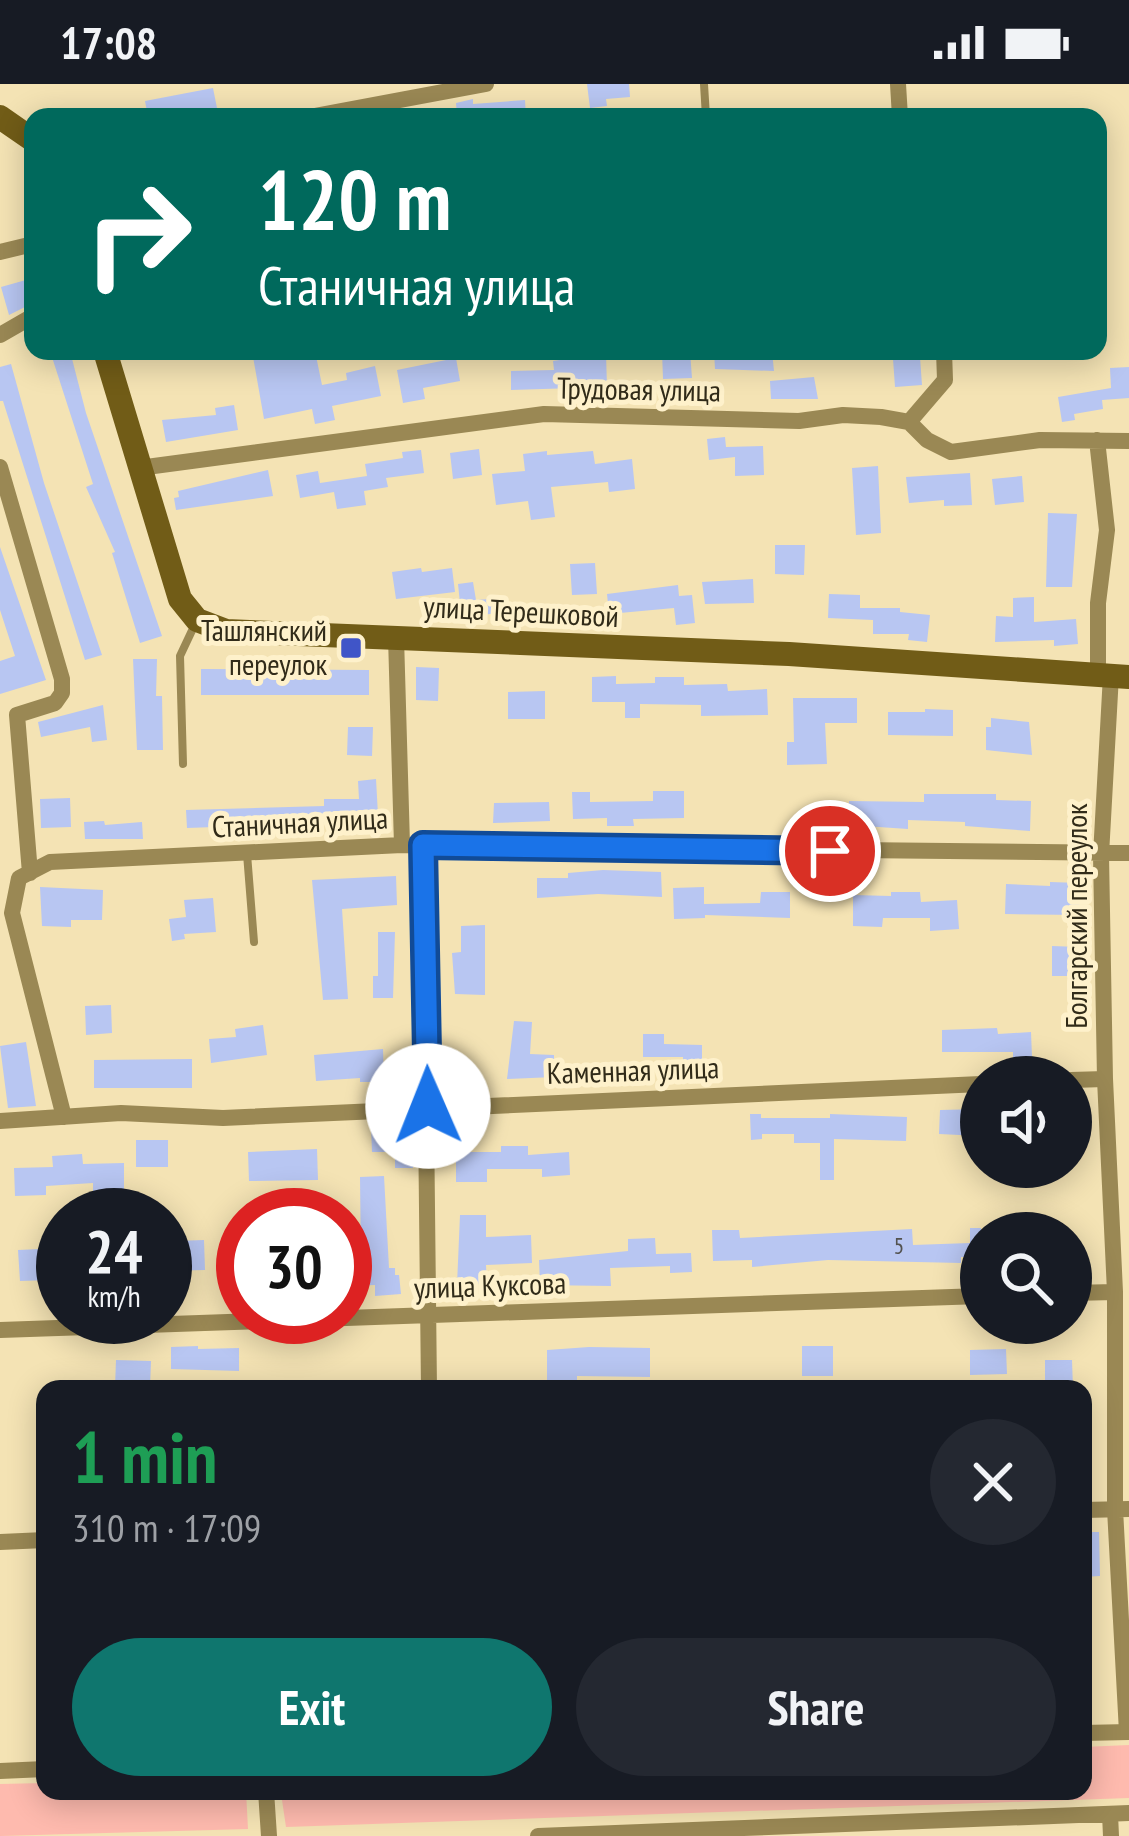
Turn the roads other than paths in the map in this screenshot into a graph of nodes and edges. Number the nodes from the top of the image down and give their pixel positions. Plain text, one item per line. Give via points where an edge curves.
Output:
1 (486, 84) edge
2 (357, 108) edge
3 (108, 360) edge
4 (944, 360) edge
5 (909, 422) junction
6 (1097, 440) junction
7 (1129, 441) edge
8 (0, 467) edge
9 (140, 468) junction
10 (197, 620) junction
11 (396, 637) junction
12 (1113, 675) edge
13 (9, 717) edge
14 (182, 764) dead end
15 (402, 845) junction
16 (423, 845) junction
17 (247, 852) junction
18 (1129, 853) edge
19 (1101, 855) junction
20 (30, 873) junction
21 (254, 942) dead end
22 (1092, 1079) edge
23 (1105, 1079) junction
24 (960, 1085) edge
25 (428, 1106) junction
26 (64, 1117) junction
27 (0, 1121) edge
28 (1115, 1292) junction
29 (1092, 1293) edge
30 (960, 1297) edge
31 (426, 1315) junction
32 (0, 1330) edge
33 (430, 1380) edge
34 (1122, 1509) edge
35 (1092, 1510) edge
36 (36, 1540) edge
37 (0, 1542) edge
38 (1128, 1732) edge
39 (1092, 1733) edge
40 (36, 1769) edge
41 (0, 1771) edge
42 (267, 1800) edge
43 (1120, 1813) edge
44 (974, 1827) edge
45 (831, 1831) edge
46 (688, 1833) edge
47 (269, 1836) edge
48 (538, 1836) edge
49 (1111, 1836) edge

1 - 2 street
3 - 9 street
4 - 5 street via 945,380
5 - 6 street, Трудовая улица via 951,452
5 - 9 street, Трудовая улица via 544,414
6 - 7 street, Трудовая улица
6 - 12 street, Болгарский переулок via 1107,530 1098,603
8 - 13 street via 62,679 55,704
9 - 10 street via 181,599
10 - 11 street, улица Терешковой via 226,631
10 - 14 lane via 181,656
11 - 12 street, улица Терешковой
11 - 15 street
12 - 19 street, Болгарский переулок
13 - 20 street
15 - 16 street, Станичная улица
15 - 17 street, Станичная улица
16 - 19 street, Станичная улица
16 - 25 street
17 - 20 street, Станичная улица via 50,862
17 - 21 lane
18 - 19 street, Станичная улица
19 - 23 street, Болгарский переулок
20 - 26 street via 19,878 12,913
22 - 23 street
23 - 28 street, Болгарский переулок
24 - 25 street, Каменная улица
25 - 26 street, Каменная улица
25 - 31 street
26 - 27 street, Каменная улица
28 - 29 street
28 - 34 street, Болгарский переулок
30 - 31 street, улица Куксова
31 - 32 street, улица Куксова
31 - 33 street
34 - 35 street
34 - 38 street, Болгарский переулок
36 - 37 street
38 - 39 street
40 - 41 street
42 - 47 street
43 - 44 street
43 - 49 street
44 - 45 street
45 - 46 street
46 - 48 street

